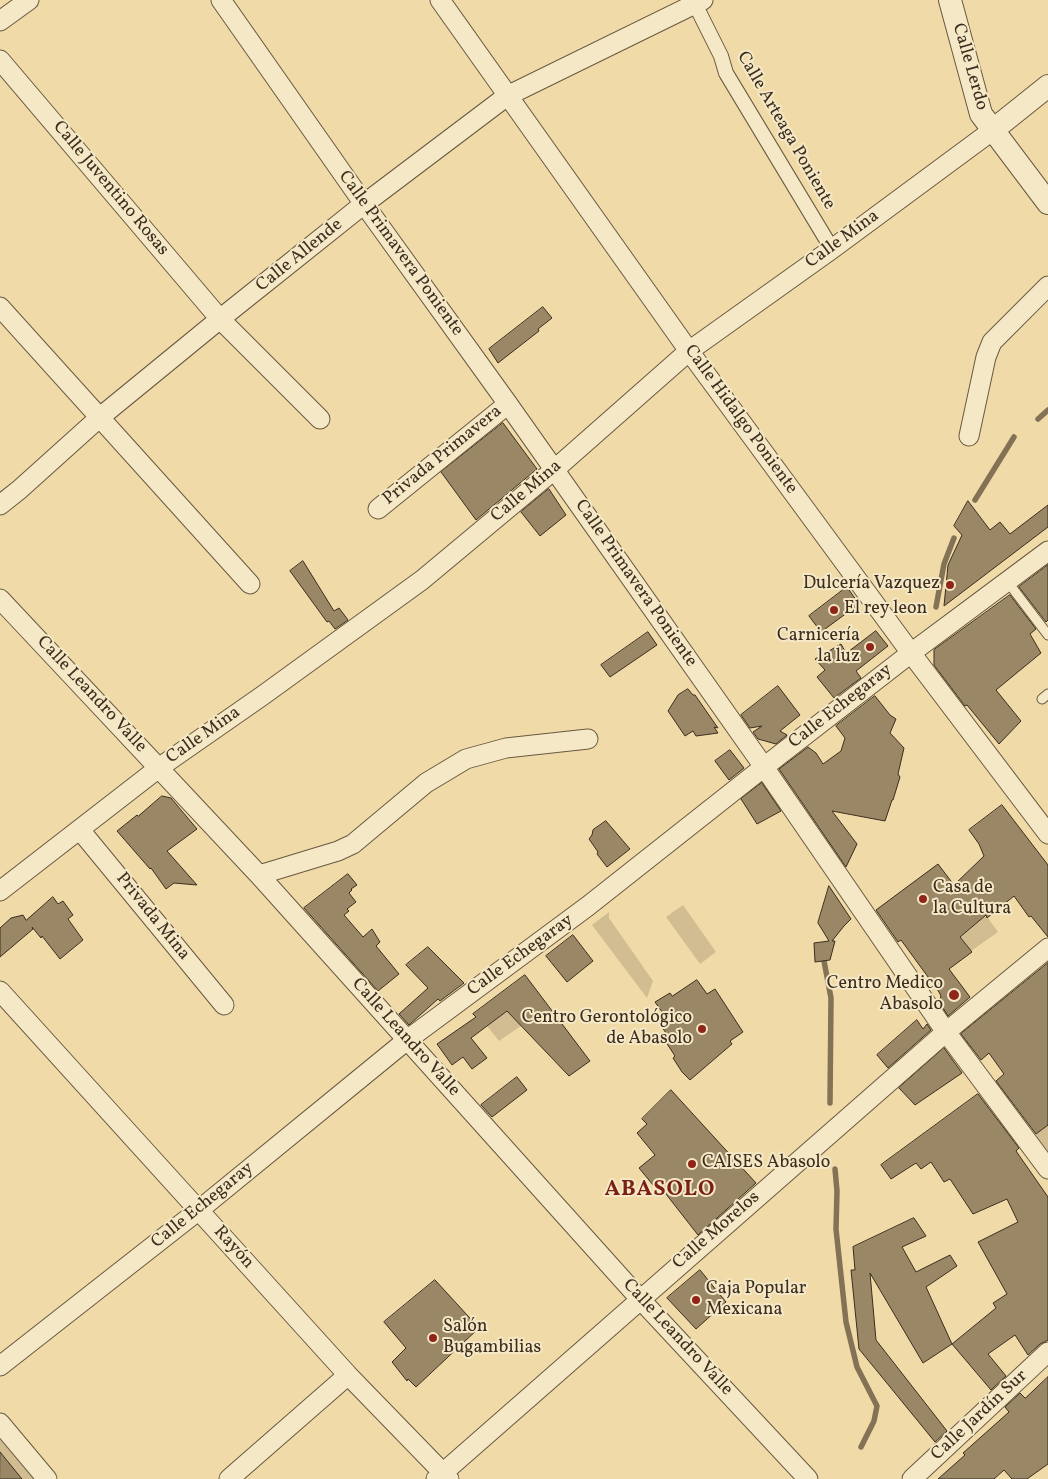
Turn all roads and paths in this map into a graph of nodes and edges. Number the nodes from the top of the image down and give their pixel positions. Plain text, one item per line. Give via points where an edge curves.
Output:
1 (29, 0) edge
2 (220, 0) edge
3 (440, 0) edge
4 (950, 0) edge
5 (699, 2) edge
6 (0, 21) edge
7 (0, 60) edge
8 (1048, 86) edge
9 (507, 96) junction
10 (993, 130) junction
11 (1048, 203) edge
12 (364, 204) junction
13 (832, 249) junction
14 (1048, 286) edge
15 (0, 307) edge
16 (220, 319) junction
17 (689, 351) junction
18 (508, 404) junction
19 (98, 418) junction
20 (320, 419) dead end
21 (969, 436) dead end
22 (554, 470) junction
23 (0, 505) edge
24 (378, 509) dead end
25 (1048, 551) edge
26 (1007, 581) junction
27 (250, 584) dead end
28 (0, 599) edge
29 (1048, 635) edge
30 (911, 653) junction
31 (588, 739) dead end
32 (160, 767) junction
33 (764, 767) junction
34 (80, 830) junction
35 (1048, 834) edge
36 (259, 875) junction
37 (0, 891) edge
38 (1048, 948) edge
39 (3, 1000) edge
40 (224, 1005) dead end
41 (946, 1032) junction
42 (407, 1040) junction
43 (1048, 1169) edge
44 (199, 1210) junction
45 (640, 1299) junction
46 (1048, 1352) edge
47 (0, 1366) edge
48 (348, 1375) junction
49 (0, 1423) edge
50 (442, 1477) edge
51 (47, 1479) edge
52 (229, 1479) edge
53 (808, 1479) edge
54 (912, 1479) edge

1 - 6 street
2 - 12 street, Calle Primavera Poniente
3 - 9 street, Calle Hidalgo Poniente
4 - 10 street, Calle Lerdo via 981,114
5 - 9 street, Calle Allende
5 - 13 street, Calle Arteaga Poniente via 726,73
7 - 16 street, Calle Juventino Rosas
8 - 10 street, Calle Mina
9 - 12 street, Calle Allende
9 - 17 street, Calle Hidalgo Poniente
10 - 11 street, Calle Lerdo
10 - 13 street, Calle Mina
12 - 16 street, Calle Allende
12 - 18 street, Calle Primavera Poniente
13 - 17 street, Calle Mina
14 - 21 street via 992,342
15 - 19 street
16 - 19 street, Calle Allende
16 - 20 street, Calle Juventino Rosas
17 - 22 street, Calle Mina
17 - 30 street, Calle Hidalgo Poniente
18 - 22 street, Calle Primavera Poniente
18 - 24 street, Privada Primavera
19 - 23 street, Calle Allende
19 - 27 street
22 - 32 street, Calle Mina via 422,580
22 - 33 street, Calle Primavera Poniente
25 - 26 street, Calle Echegaray
26 - 29 lane
26 - 30 street, Calle Echegaray
28 - 32 street, Calle Leandro Valle
30 - 33 street, Calle Echegaray
30 - 35 street, Calle Hidalgo Poniente
31 - 36 street via 506,748 466,759 426,783 353,844
32 - 34 street, Calle Mina
32 - 36 street, Calle Leandro Valle
33 - 41 street, Calle Primavera Poniente
33 - 42 street, Calle Echegaray via 588,906
34 - 37 street, Calle Mina
34 - 40 street, Privada Mina
36 - 42 street, Calle Leandro Valle
38 - 41 street, Calle Morelos
39 - 44 street, Rayón
41 - 43 street, Calle Primavera Poniente
41 - 45 street, Calle Morelos
42 - 44 street, Calle Echegaray
42 - 45 street, Calle Leandro Valle
44 - 47 street, Calle Echegaray
44 - 48 street, Rayón
45 - 50 street, Calle Morelos
45 - 53 street, Calle Leandro Valle
46 - 54 street, Calle Jardín Sur
48 - 50 street, Rayón
48 - 52 street
49 - 51 street

